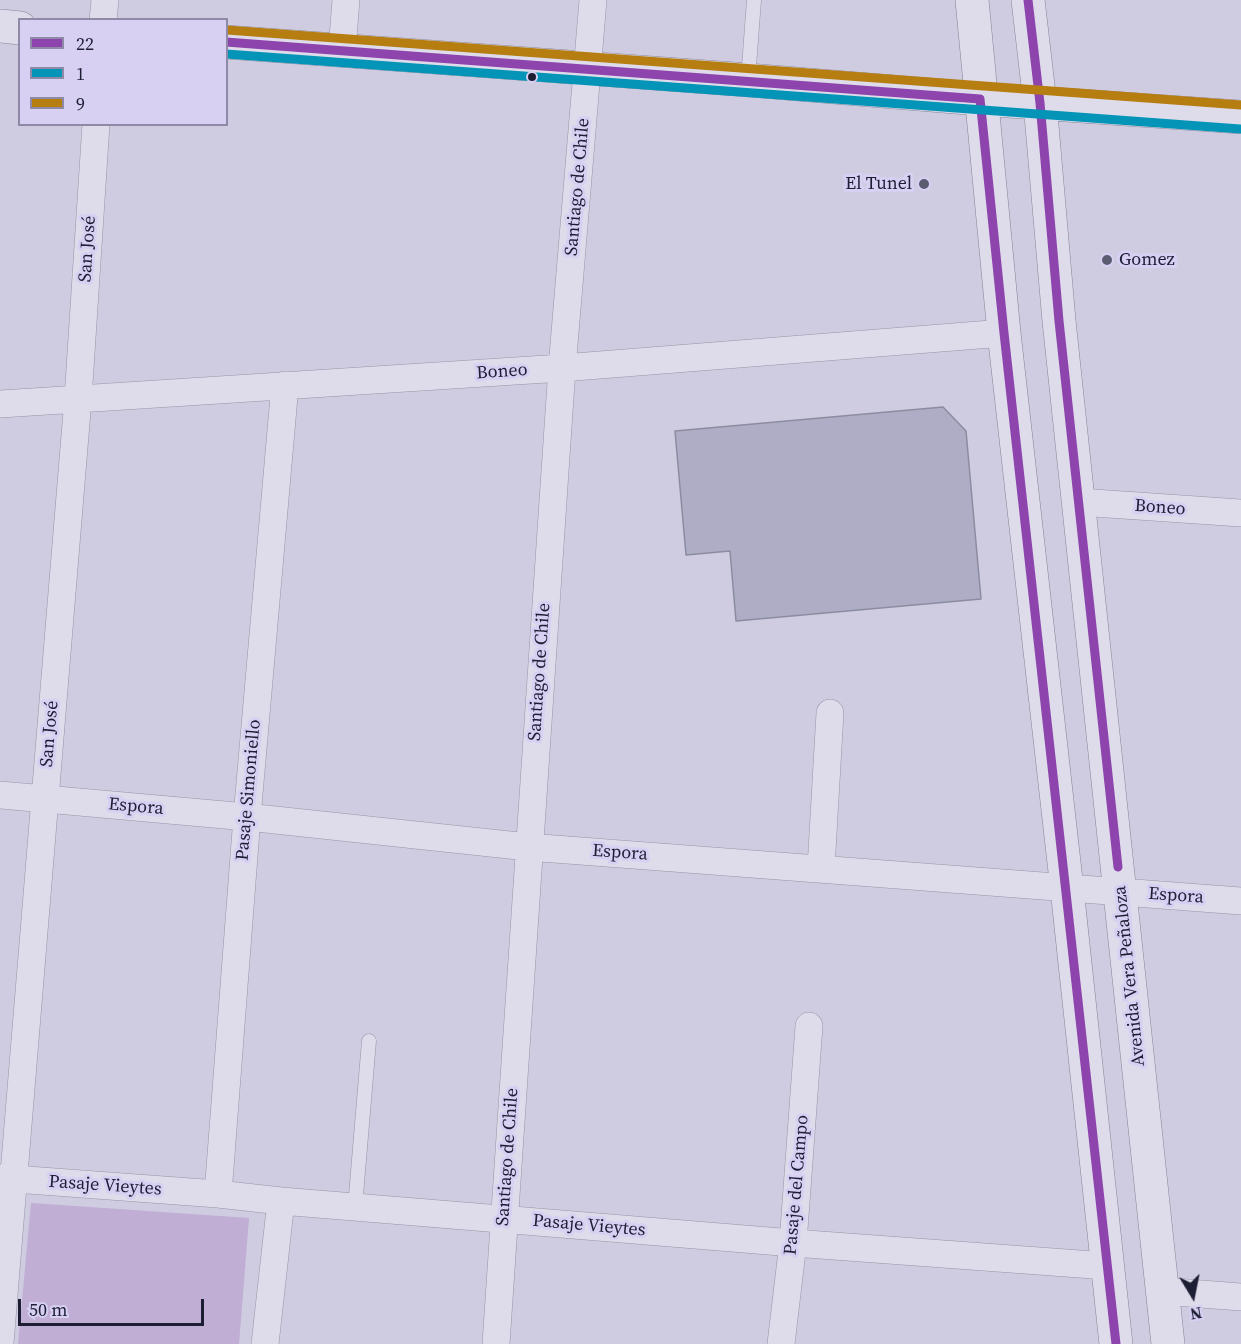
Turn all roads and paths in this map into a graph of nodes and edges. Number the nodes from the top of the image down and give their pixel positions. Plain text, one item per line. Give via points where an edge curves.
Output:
1 (105, 0) edge
2 (346, 0) edge
3 (593, 0) edge
4 (754, 0) edge
5 (972, 0) edge
6 (1029, 0) edge
7 (103, 18) edge
8 (0, 26) edge
9 (18, 28) edge
10 (228, 42) edge
11 (342, 50) junction
12 (589, 68) junction
13 (748, 80) junction
14 (981, 99) junction
15 (1040, 103) junction
16 (1241, 117) edge
17 (96, 126) edge
18 (1004, 333) junction
19 (562, 368) junction
20 (285, 385) junction
21 (78, 399) junction
22 (0, 404) edge
23 (1079, 502) junction
24 (1241, 513) edge
25 (830, 713) dead end
26 (0, 795) edge
27 (44, 799) junction
28 (247, 817) junction
29 (528, 846) junction
30 (821, 868) junction
31 (1067, 889) junction
32 (1121, 892) junction
33 (1241, 901) edge
34 (809, 1026) dead end
35 (369, 1041) dead end
36 (7, 1179) edge
37 (218, 1194) junction
38 (281, 1202) junction
39 (355, 1208) junction
40 (504, 1219) junction
41 (793, 1243) junction
42 (1107, 1266) junction
43 (1162, 1291) junction
44 (1241, 1297) edge
45 (0, 1343) edge
46 (265, 1344) edge
47 (496, 1344) edge
48 (781, 1344) edge
49 (1116, 1344) edge
50 (1168, 1344) edge

1 - 7 street
2 - 11 street
3 - 12 street, Santiago de Chile
4 - 13 lane
5 - 14 main road
6 - 15 main road, Avenida Vera Peñaloza
8 - 9 main road
10 - 11 main road
11 - 12 main road
12 - 13 main road
12 - 19 street, Santiago de Chile
13 - 14 main road
14 - 15 main road
14 - 18 main road
15 - 16 main road
15 - 23 main road, Avenida Vera Peñaloza
17 - 21 street, San José
18 - 19 street, Boneo
18 - 31 main road
19 - 20 street, Boneo
19 - 29 street, Santiago de Chile
20 - 21 street, Boneo
20 - 28 street, Pasaje Simoniello
21 - 22 street, Boneo
21 - 27 street, San José
23 - 24 street, Boneo
23 - 32 main road, Avenida Vera Peñaloza
25 - 30 street
26 - 27 street, Espora
27 - 28 street, Espora
27 - 36 street, San José
28 - 29 street, Espora
28 - 37 street, Pasaje Simoniello
29 - 30 street, Espora
29 - 40 street, Santiago de Chile
30 - 31 street, Espora
31 - 32 street, Espora
31 - 42 main road
32 - 33 street, Espora
32 - 43 main road, Avenida Vera Peñaloza
34 - 41 street, Pasaje del Campo
35 - 39 lane
36 - 37 street, Pasaje Vieytes
36 - 45 street, San José
37 - 38 street, Pasaje Vieytes
38 - 39 street, Pasaje Vieytes
38 - 46 street
39 - 40 street, Pasaje Vieytes
40 - 41 street, Pasaje Vieytes
40 - 47 street, Santiago de Chile
41 - 42 street, Pasaje Vieytes
41 - 48 street, Pasaje del Campo
42 - 49 main road
43 - 44 street
43 - 50 main road, Avenida Vera Peñaloza

